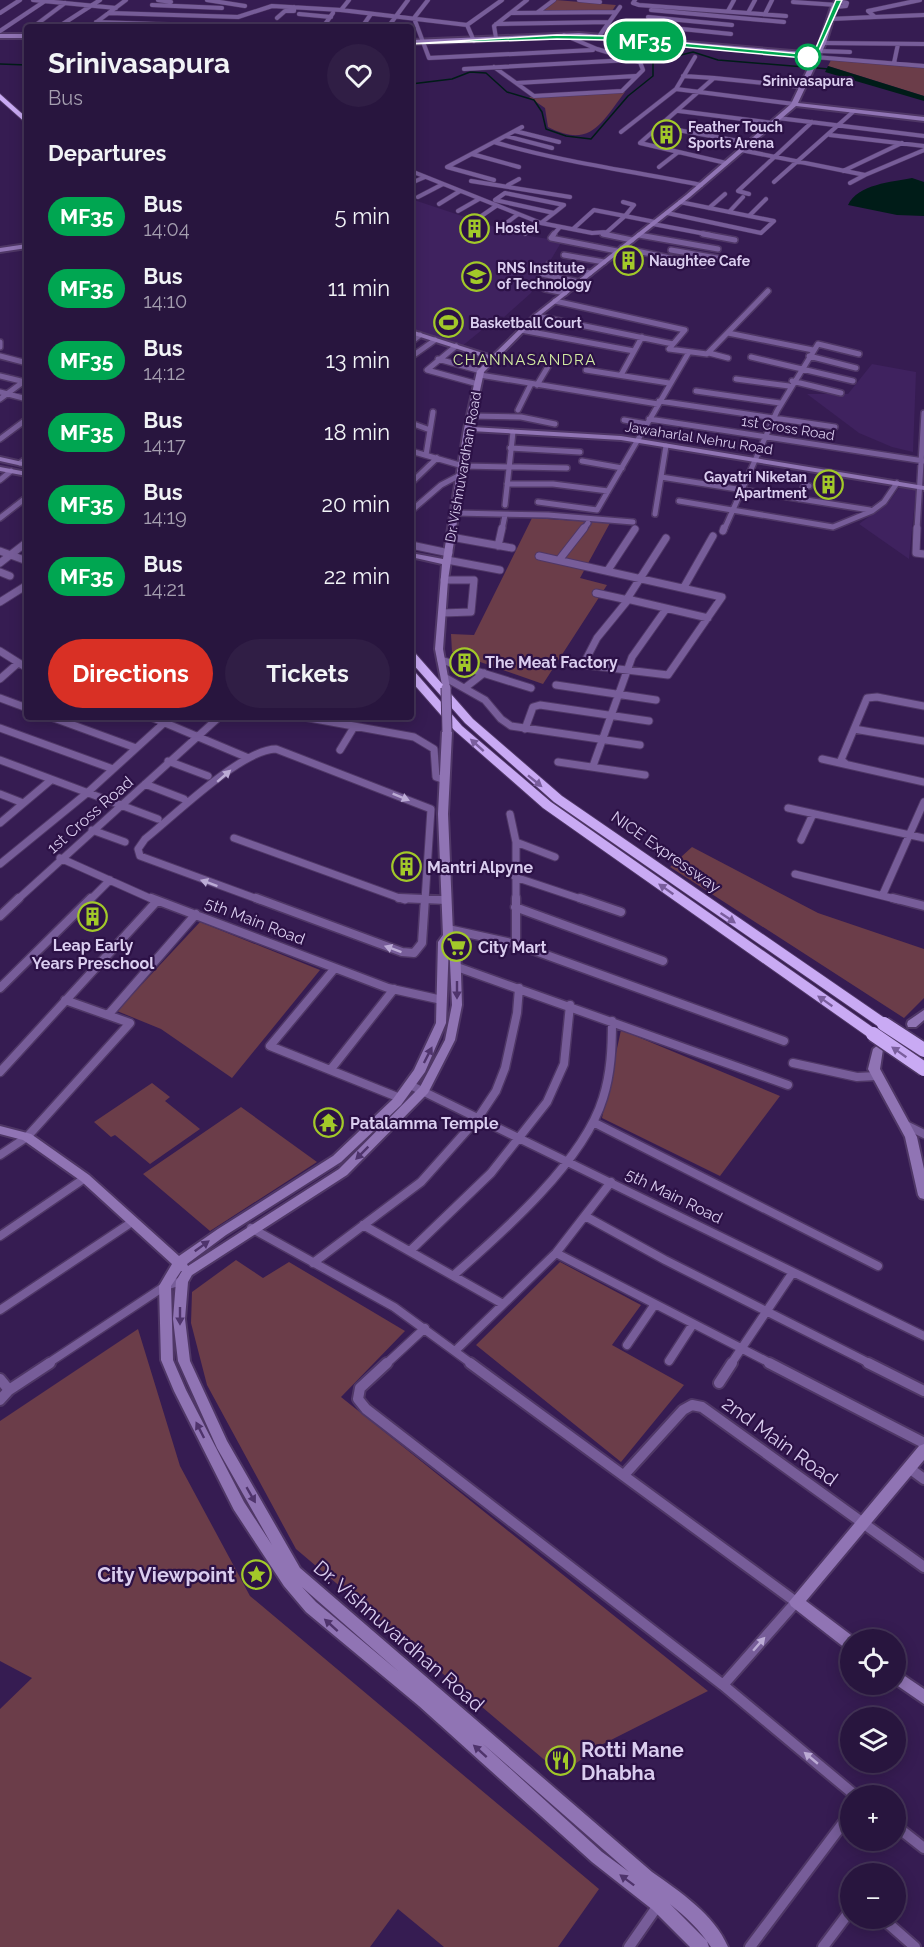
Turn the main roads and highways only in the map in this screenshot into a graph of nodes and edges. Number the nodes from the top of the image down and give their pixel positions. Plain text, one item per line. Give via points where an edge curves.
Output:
1 (836, 3) edge
2 (0, 33) edge
3 (24, 35) edge
4 (564, 36) junction
5 (474, 40) junction
6 (414, 43) edge
7 (728, 48) junction
8 (816, 58) junction
9 (0, 87) edge
10 (0, 96) edge
11 (794, 104) junction
12 (813, 106) junction
13 (24, 109) edge
14 (924, 118) edge
15 (24, 119) edge
16 (24, 246) edge
17 (0, 250) edge
18 (414, 333) edge
19 (492, 358) junction
20 (468, 429) junction
21 (0, 459) edge
22 (23, 464) edge
23 (0, 469) edge
24 (24, 473) edge
25 (922, 487) edge
26 (414, 555) edge
27 (448, 558) junction
28 (414, 658) edge
29 (414, 677) edge
30 (448, 932) junction
31 (924, 1014) edge
32 (912, 1024) dead end
33 (878, 1049) dead end
34 (924, 1050) edge
35 (924, 1069) edge
36 (0, 1130) edge
37 (924, 1194) edge
38 (183, 1272) junction
39 (924, 1450) edge
40 (840, 1636) edge
41 (906, 1684) edge
42 (924, 1697) edge
43 (701, 1947) edge
44 (720, 1947) edge

1 - 8 main road, Dr. Vishnuvardhan Road
2 - 3 main road
4 - 5 main road
4 - 5 main road
4 - 7 main road
4 - 7 main road via 636,38
5 - 6 main road
7 - 8 main road
7 - 8 main road
8 - 11 main road, Dr. Vishnuvardhan Road
9 - 13 highway
10 - 15 highway
11 - 12 main road
11 - 19 main road, Dr. Vishnuvardhan Road via 667,213 536,316
12 - 14 main road
12 - 14 main road
16 - 17 main road
18 - 19 main road
19 - 20 main road, Dr. Vishnuvardhan Road via 480,373
20 - 25 main road, Jawaharlal Nehru Road via 638,441
20 - 27 main road, Dr. Vishnuvardhan Road
21 - 22 main road
23 - 24 main road
26 - 27 main road
27 - 30 main road, Dr. Vishnuvardhan Road, bridge via 439,649 446,683 444,841
28 -> 34 highway, NICE Expressway, bridge via 469,721 558,799
35 -> 29 highway, NICE Expressway, bridge via 547,805 458,728
38 -> 30 main road, Dr. Vishnuvardhan Road via 222,1232 338,1159 400,1098 419,1072 441,1023 443,942
30 -> 38 main road, Dr. Vishnuvardhan Road via 455,942 457,1005 450,1040 424,1090 343,1172
31 - 32 main road
33 - 37 main road via 874,1060 877,1076 911,1137
36 - 38 main road via 27,1137 85,1178
43 -> 38 main road, Dr. Vishnuvardhan Road via 659,1904 597,1857 424,1701 348,1640 289,1582 239,1506 167,1360 165,1286
38 -> 44 main road, Dr. Vishnuvardhan Road via 179,1320 184,1361 222,1444 295,1572 647,1877 688,1908 710,1930
39 - 40 main road via 795,1602
41 - 42 main road

